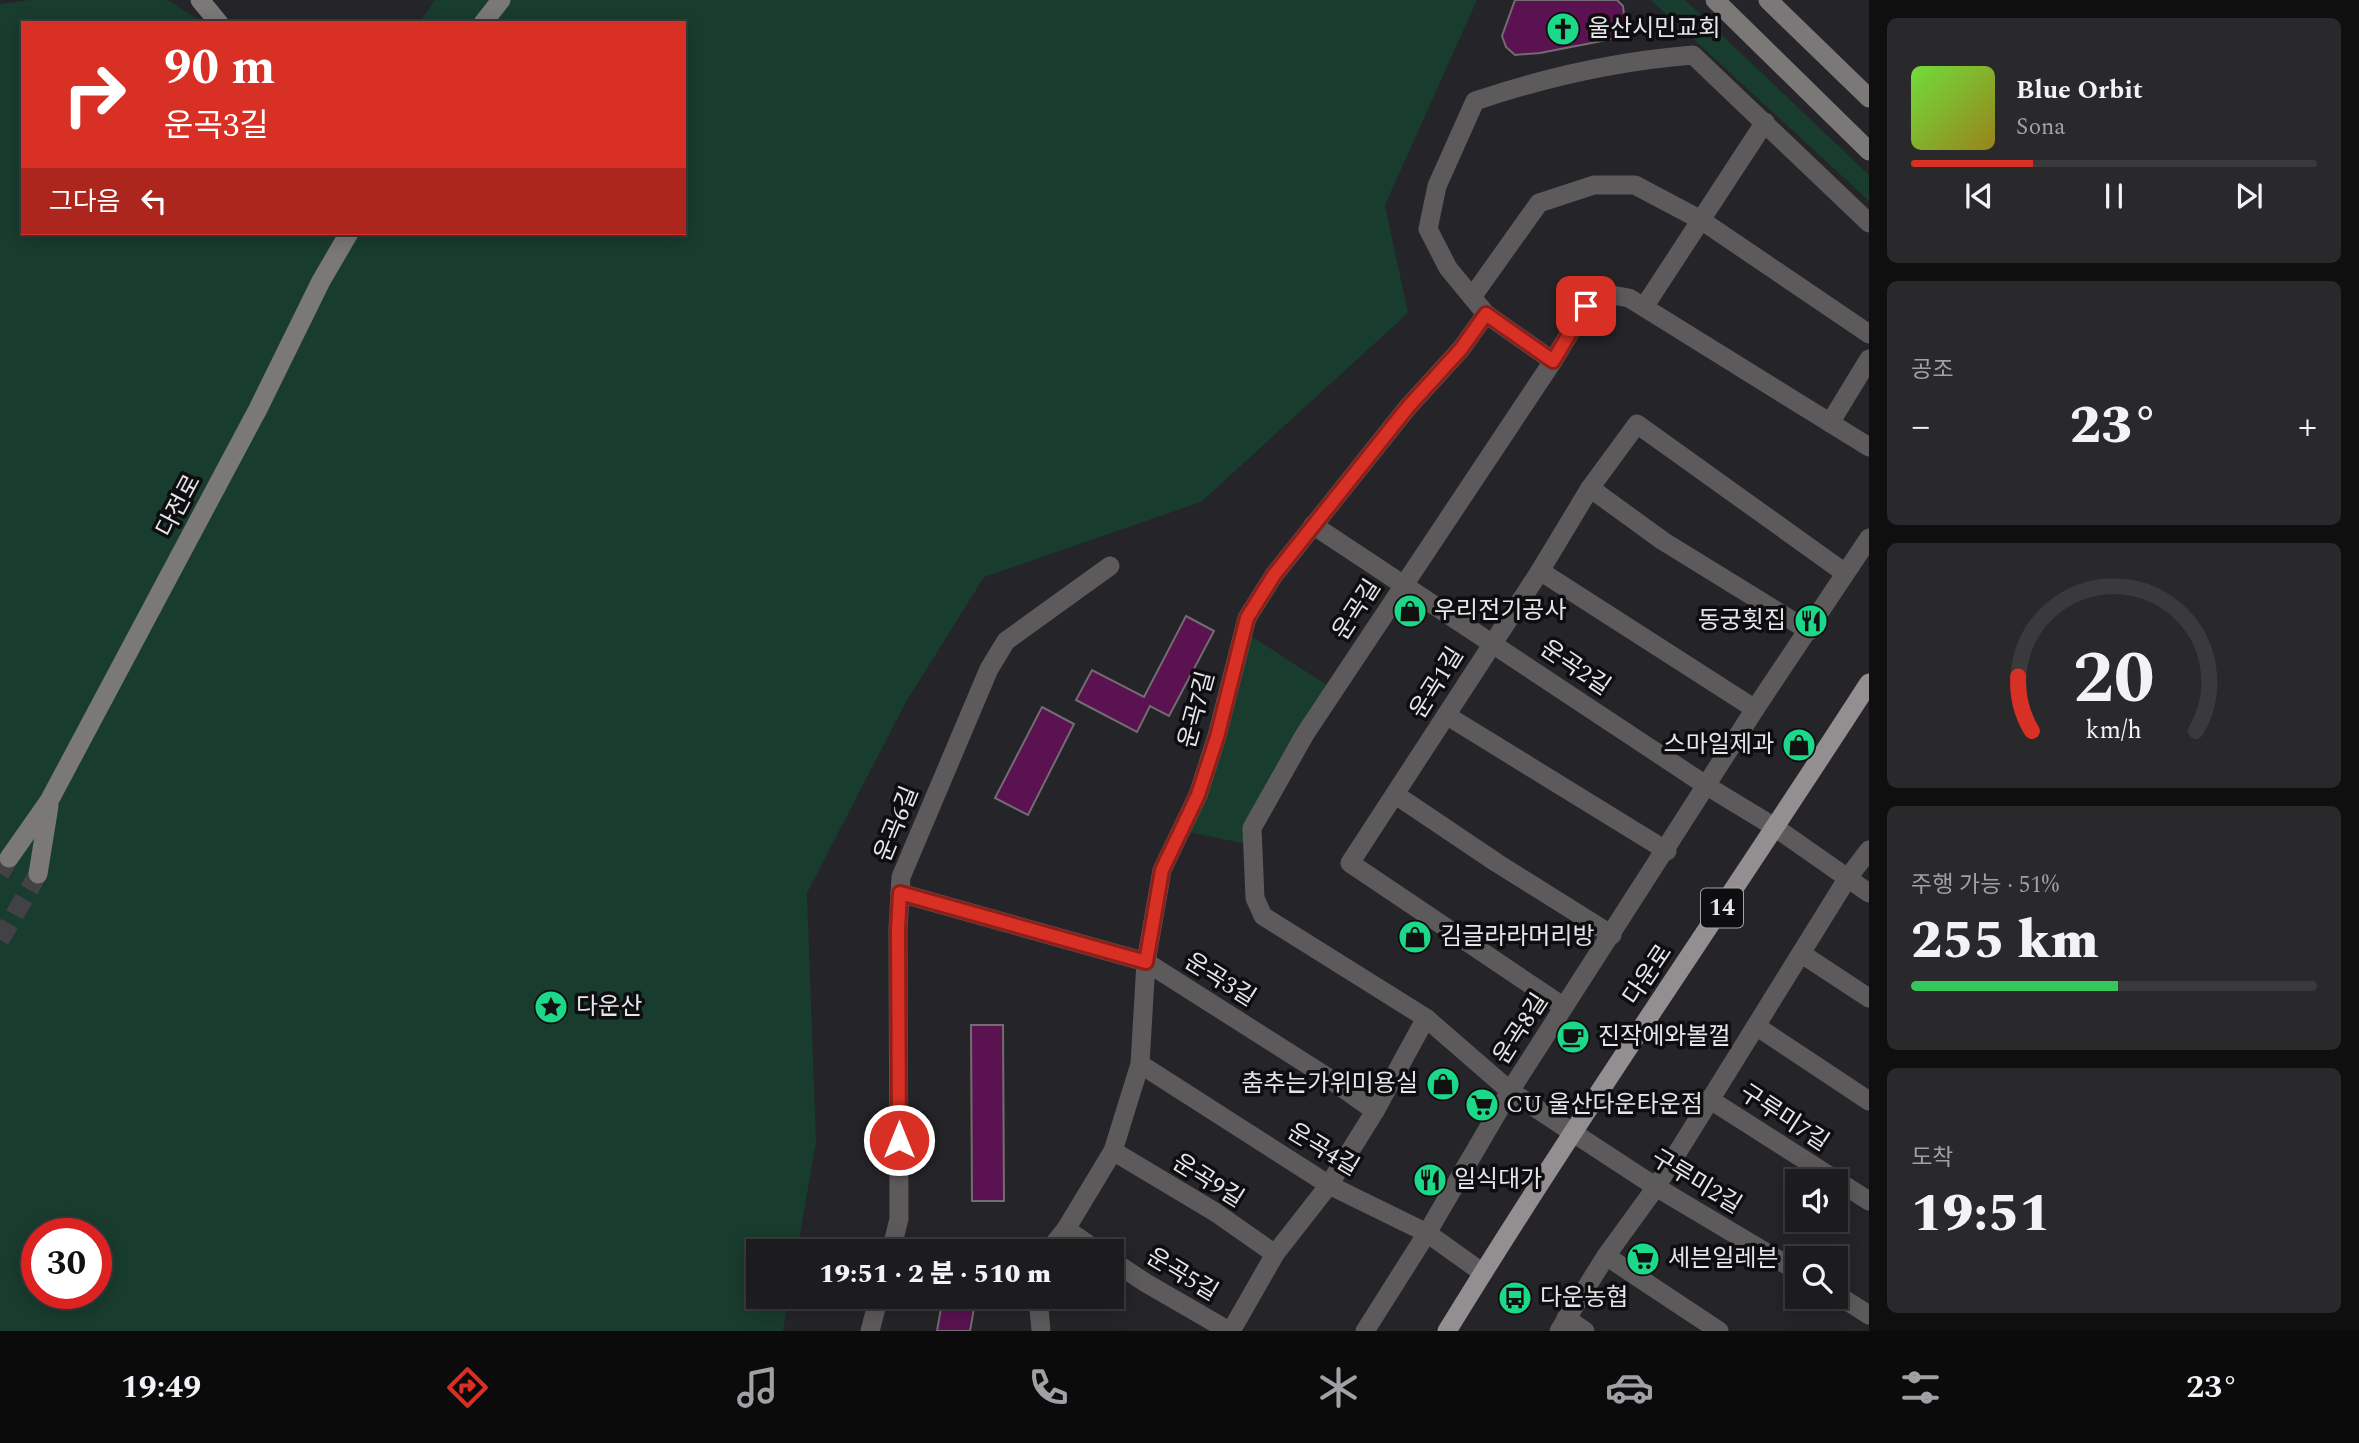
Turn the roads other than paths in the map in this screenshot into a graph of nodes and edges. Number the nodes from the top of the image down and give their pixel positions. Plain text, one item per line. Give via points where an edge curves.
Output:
1 (200, 0) edge
2 (500, 0) edge
3 (1715, 0) edge
4 (1768, 0) edge
5 (217, 21) edge
6 (484, 21) edge
7 (1869, 98) edge
8 (1765, 122) junction
9 (1869, 151) edge
10 (1701, 220) junction
11 (1869, 223) edge
12 (348, 235) edge
13 (1472, 297) junction
14 (1644, 307) junction
15 (1486, 314) junction
16 (1869, 334) edge
17 (1869, 359) edge
18 (1553, 361) junction
19 (1830, 423) junction
20 (1869, 447) edge
21 (1590, 488) junction
22 (1313, 525) junction
23 (1869, 538) edge
24 (1110, 566) dead end
25 (1540, 571) junction
26 (1845, 573) junction
27 (1404, 583) junction
28 (1809, 631) junction
29 (1493, 642) junction
30 (1869, 683) edge
31 (1755, 709) junction
32 (1446, 715) junction
33 (1707, 786) junction
34 (1396, 795) junction
35 (50, 801) junction
36 (1776, 828) junction
37 (1869, 850) edge
38 (1667, 851) junction
39 (9, 858) tunnel mouth
40 (38, 874) tunnel mouth
41 (1847, 880) junction
42 (900, 893) junction
43 (1869, 893) edge
44 (1612, 935) junction
45 (1802, 954) junction
46 (1146, 962) junction
47 (1869, 998) edge
48 (1564, 1007) junction
49 (1426, 1018) junction
50 (1756, 1026) junction
51 (1140, 1064) junction
52 (1510, 1091) junction
53 (1709, 1099) junction
54 (1869, 1101) edge
55 (1375, 1111) junction
56 (1572, 1132) junction
57 (1112, 1151) junction
58 (1329, 1185) junction
59 (1656, 1187) junction
60 (1869, 1201) edge
61 (1066, 1229) junction
62 (1427, 1233) junction
63 (894, 1239) edge
64 (1058, 1239) edge
65 (1081, 1239) edge
66 (1275, 1254) junction
67 (1606, 1256) junction
68 (1785, 1264) edge
69 (1124, 1269) edge
70 (1483, 1273) junction
71 (1848, 1302) edge
72 (876, 1309) edge
73 (1041, 1309) edge
74 (1869, 1315) edge
75 (1562, 1325) edge
76 (1045, 1328) edge
77 (870, 1331) edge
78 (1230, 1331) edge
79 (1365, 1331) edge
80 (1447, 1331) edge
81 (1585, 1331) edge
82 (1719, 1331) edge

1 - 5 main road
2 - 6 main road
3 - 9 main road
4 - 7 main road
8 - 10 street
8 - 11 street
8 - 13 street via 1693,55 1640,60 1542,80 1475,101 1437,186 1428,229 1448,268
10 - 13 street via 1635,185 1594,185 1539,203
10 - 14 street
10 - 16 street
12 - 35 main road, 다전로
13 - 15 street
14 - 18 street, 운곡길 via 1629,298 1606,295 1586,306
14 - 19 street, 운곡길
15 - 18 street
15 - 22 street, 운곡7길
17 - 19 street
18 - 27 street, 운곡길
19 - 20 street, 운곡길
21 - 25 street, 운곡1길
21 - 26 street, 운곡1길 via 1637,424
21 - 28 street via 1662,541
22 - 27 street, 운곡2길
22 - 46 street, 운곡7길 via 1247,618 1198,795 1162,870
23 - 26 street, 운곡8길
24 - 42 street, 운곡6길 via 1006,641 989,669 901,877
25 - 29 street, 운곡1길
25 - 31 street
26 - 28 street, 운곡8길
27 - 29 street, 운곡2길
27 - 49 street, 운곡길 via 1305,734 1252,828 1255,898 1263,916
28 - 31 street, 운곡8길
29 - 32 street, 운곡1길
29 - 33 street, 운곡2길
30 - 36 main road, 다운로 / 14
31 - 33 street, 운곡8길
32 - 34 street, 운곡1길
32 - 38 street
33 - 36 street, 운곡2길
33 - 38 street, 운곡8길
34 - 44 street
34 - 48 street, 운곡1길 via 1350,863
35 - 39 main road, 다전로
35 - 40 main road, 다전로
36 - 41 street, 운곡2길
36 - 56 main road, 다운로 / 14
37 - 41 street, 구루미7길
38 - 44 street, 운곡8길
41 - 43 street, 운곡2길
41 - 45 street, 구루미7길
42 - 46 street, 운곡3길
42 - 63 street, 운곡6길 via 899,1219
44 - 48 street, 운곡8길
45 - 47 street
45 - 50 street, 구루미7길
46 - 51 street, 운곡7길
46 - 55 street, 운곡3길
48 - 52 street, 운곡8길
49 - 52 street, 운곡길
49 - 55 street
50 - 53 street, 구루미7길
50 - 54 street
51 - 57 street, 운곡7길
51 - 58 street, 운곡4길
52 - 56 street, 운곡길
52 - 62 street, 운곡8길
53 - 59 street, 구루미7길
53 - 60 street, 구루미7길
55 - 58 street
56 - 59 street, 구루미2길
56 - 70 main road, 다운로 / 14
57 - 61 street, 운곡7길
57 - 66 street, 운곡9길
58 - 62 street, 운곡4길
58 - 66 street
59 - 67 street, 구루미7길
59 - 68 street, 구루미2길
61 - 64 street, 운곡7길
61 - 65 street
62 - 70 street, 운곡4길
62 - 79 street, 운곡8길
66 - 78 street
67 - 75 street, 구루미7길
67 - 82 street
69 - 78 street, 운곡5길
70 - 80 main road, 다운로 / 14
71 - 74 street
72 - 77 street
73 - 76 street
75 - 81 street, 구루미7길

